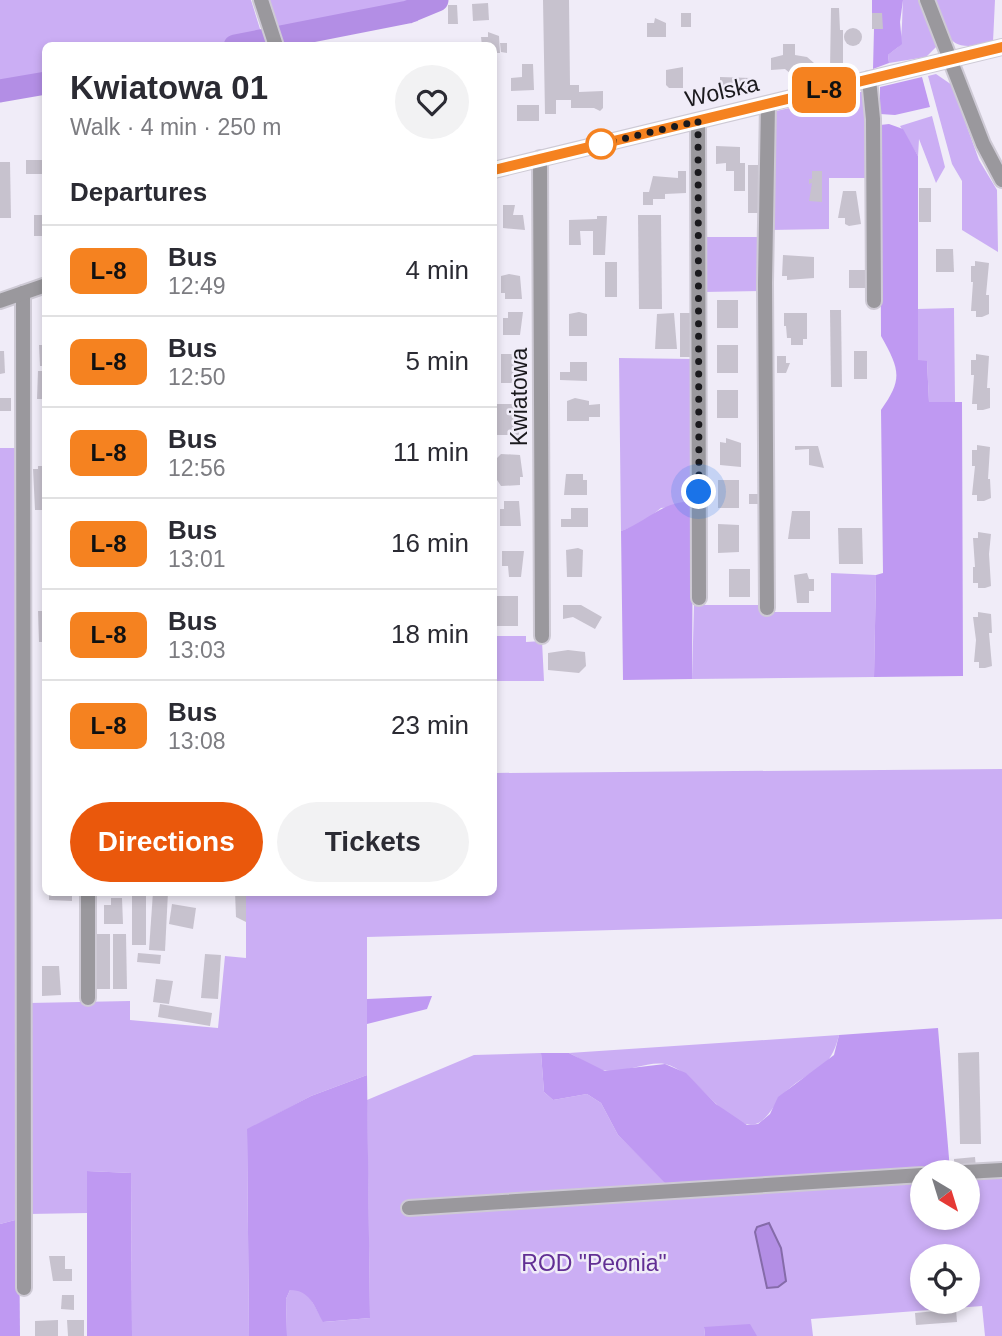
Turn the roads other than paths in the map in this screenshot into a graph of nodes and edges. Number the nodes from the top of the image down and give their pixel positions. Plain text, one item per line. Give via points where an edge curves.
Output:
1 (261, 0) edge
2 (927, 0) edge
3 (275, 42) edge
4 (1002, 47) edge
5 (951, 60) junction
6 (869, 79) junction
7 (768, 104) junction
8 (698, 121) junction
9 (540, 158) junction
10 (497, 169) edge
11 (1002, 180) edge
12 (42, 286) edge
13 (23, 293) junction
14 (874, 301) dead end
15 (0, 302) edge
16 (699, 598) dead end
17 (768, 608) dead end
18 (542, 636) dead end
19 (88, 896) edge
20 (88, 998) dead end
21 (1002, 1170) edge
22 (980, 1171) edge
23 (910, 1176) edge
24 (409, 1208) dead end
25 (24, 1288) dead end

1 - 3 street
2 - 5 street
4 - 5 street, Wolska
5 - 6 street, Wolska
5 - 11 street
6 - 7 street, Wolska
6 - 14 street
7 - 8 street, Wolska
7 - 17 street
8 - 9 street, Wolska
8 - 16 street
9 - 10 street, Wolska
9 - 18 street, Kwiatowa
12 - 13 street
13 - 15 street
13 - 25 street
19 - 20 street
21 - 22 street
23 - 24 street

